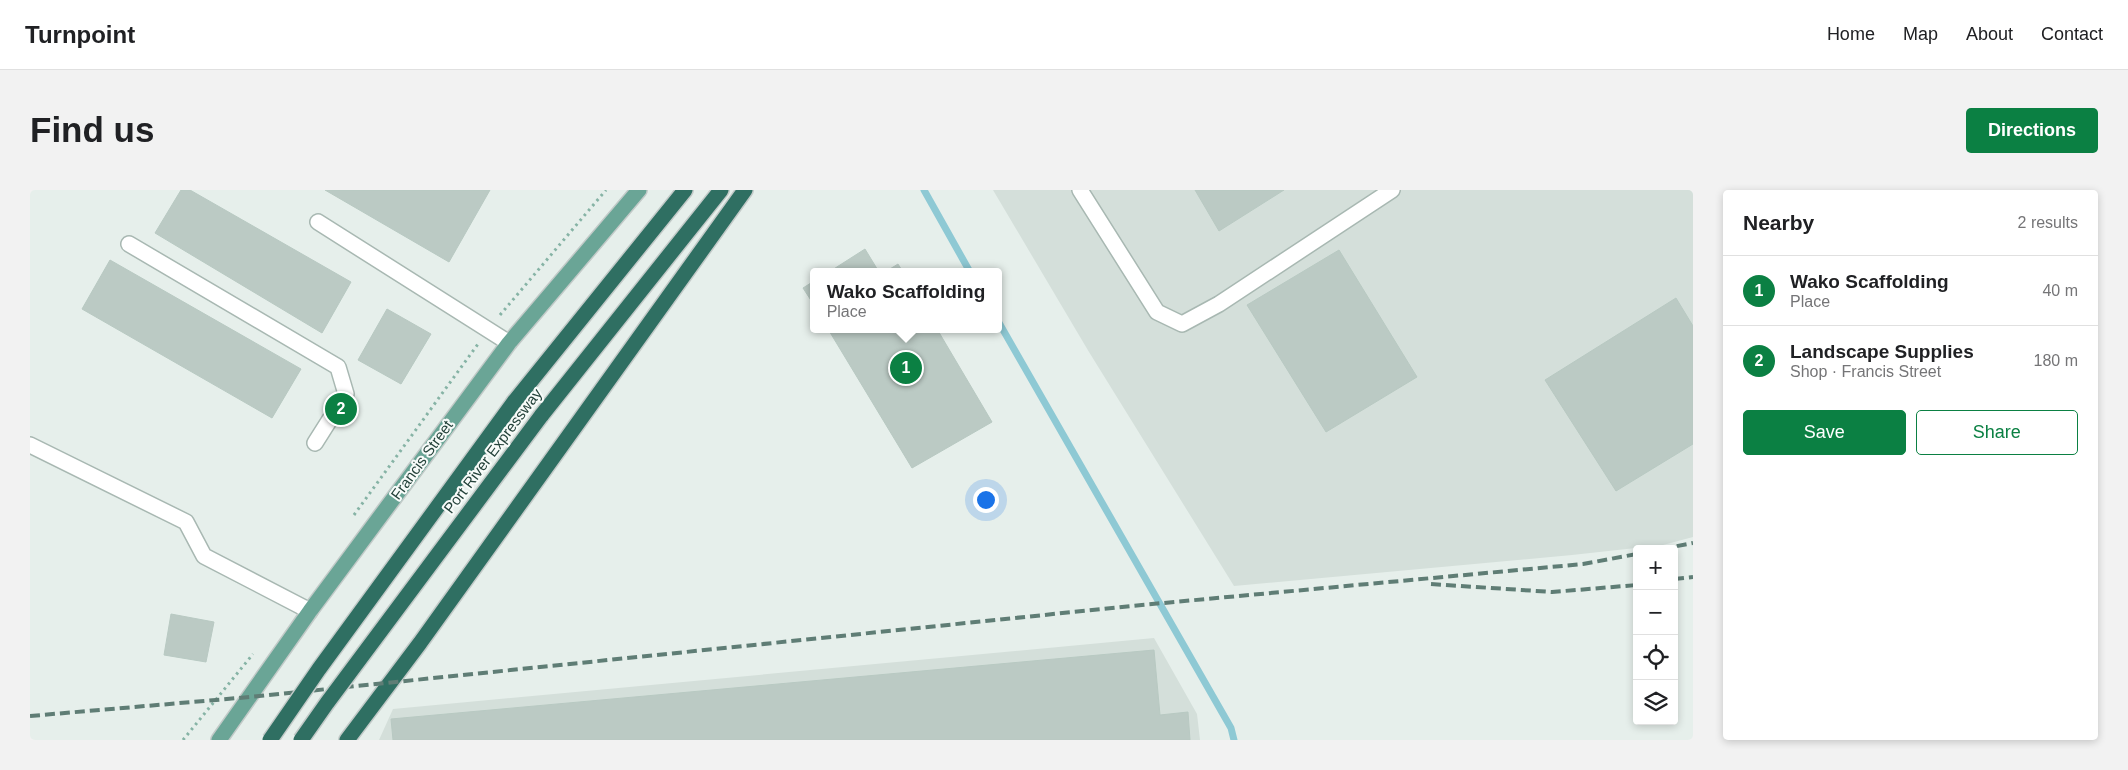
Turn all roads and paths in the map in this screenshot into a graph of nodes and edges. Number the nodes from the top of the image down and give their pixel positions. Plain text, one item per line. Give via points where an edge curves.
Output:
1 (639, 190) edge
2 (684, 190) edge
3 (721, 190) edge
4 (745, 190) edge
5 (1080, 190) edge
6 (1392, 190) edge
7 (318, 222) dead end
8 (129, 244) dead end
9 (509, 343) junction
10 (314, 443) dead end
11 (30, 445) edge
12 (310, 611) junction
13 (219, 740) edge
14 (270, 740) edge
15 (301, 740) edge
16 (347, 740) edge

1 - 9 main road, Francis Street
2 - 14 highway, Port River Expressway, bridge via 514,402
3 - 15 highway, Port River Expressway, bridge via 541,416
4 - 16 highway
5 - 6 lane via 1157,312 1182,324 1219,304
7 - 9 lane
8 - 10 lane via 338,367 346,394
9 - 12 main road, Francis Street
11 - 12 lane via 186,522 204,556
12 - 13 main road, Francis Street

